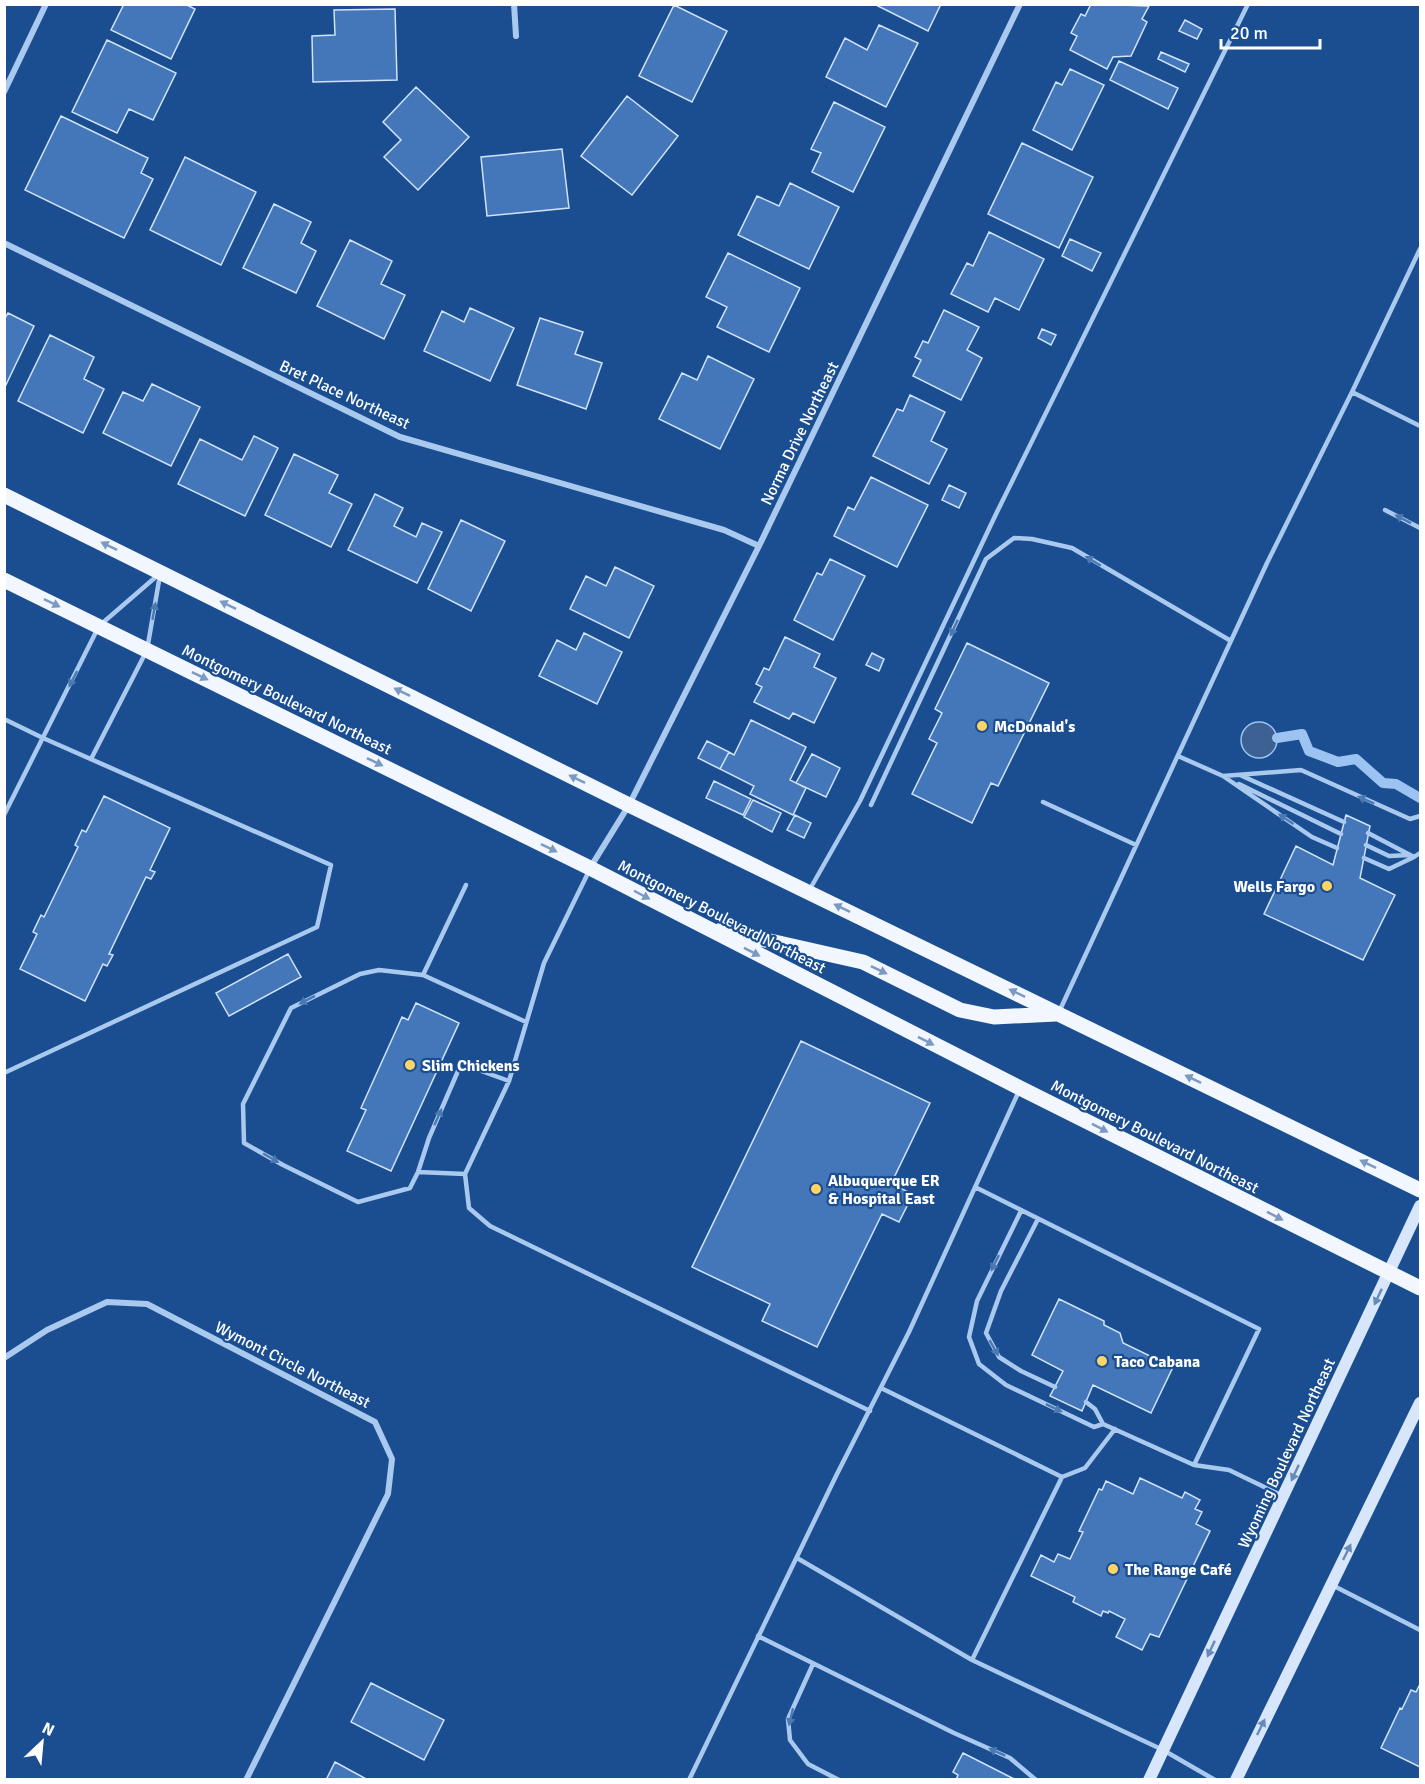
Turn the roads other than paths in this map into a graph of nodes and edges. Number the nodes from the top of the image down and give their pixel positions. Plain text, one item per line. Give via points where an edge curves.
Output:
1 (46, 4) edge
2 (514, 4) edge
3 (1020, 4) edge
4 (1248, 4) edge
5 (516, 36) dead end
6 (4, 92) edge
7 (4, 243) edge
8 (1420, 249) edge
9 (1352, 392) junction
10 (1420, 426) edge
11 (4, 495) edge
12 (1385, 510) dead end
13 (1420, 528) edge
14 (759, 546) junction
15 (161, 572) junction
16 (4, 580) edge
17 (99, 626) junction
18 (1231, 641) junction
19 (147, 650) junction
20 (4, 719) edge
21 (43, 738) junction
22 (1178, 756) junction
23 (92, 759) junction
24 (1239, 775) junction
25 (1223, 776) junction
26 (1043, 802) dead end
27 (629, 805) junction
28 (871, 805) dead end
29 (4, 814) edge
30 (1420, 816) edge
31 (1344, 822) dead end
32 (1368, 833) dead end
33 (1341, 834) dead end
34 (1137, 845) junction
35 (1366, 845) dead end
36 (1337, 848) dead end
37 (1420, 853) edge
38 (1412, 856) junction
39 (1364, 858) dead end
40 (590, 868) junction
41 (466, 885) dead end
42 (808, 892) junction
43 (700, 926) junction
44 (423, 975) junction
45 (1058, 1013) junction
46 (526, 1022) junction
47 (4, 1073) edge
48 (510, 1081) junction
49 (1020, 1088) junction
50 (418, 1172) junction
51 (465, 1174) junction
52 (975, 1188) junction
53 (1420, 1190) edge
54 (1420, 1206) edge
55 (1021, 1210) junction
56 (1038, 1219) junction
57 (1389, 1273) junction
58 (1420, 1288) edge
59 (4, 1358) edge
60 (1055, 1387) dead end
61 (881, 1388) junction
62 (1086, 1402) dead end
63 (1420, 1403) edge
64 (870, 1411) junction
65 (1103, 1424) junction
66 (1115, 1429) junction
67 (1194, 1465) junction
68 (1062, 1477) junction
69 (1284, 1497) junction
70 (797, 1558) junction
71 (1331, 1585) junction
72 (1420, 1630) edge
73 (758, 1636) junction
74 (972, 1660) junction
75 (813, 1664) junction
76 (1163, 1750) junction
77 (690, 1778) edge
78 (246, 1779) edge
79 (697, 1779) edge
80 (839, 1779) edge
81 (1036, 1779) edge
82 (1149, 1779) edge
83 (1215, 1779) edge
84 (1236, 1779) edge

1 - 6 street
2 - 5 street
3 - 14 street, Norma Drive Northeast
4 - 42 lane via 996,514 860,801
7 - 14 street, Bret Place Northeast via 400,437 724,530
8 - 9 lane
9 - 10 lane
9 - 18 lane
15 -> 11 main road
13 -> 12 lane
14 - 27 street, Norma Drive Northeast
15 - 17 lane
19 -> 15 lane
27 -> 15 main road
16 -> 17 main road, Montgomery Boulevard Northeast
17 - 19 main road, Montgomery Boulevard Northeast
17 -> 21 lane
18 - 22 lane
18 -> 28 lane via 1072,549 1032,538 1014,538 986,559
19 - 23 lane
19 -> 40 main road, Montgomery Boulevard Northeast
20 - 21 lane
21 - 23 lane
21 - 29 lane
22 - 25 lane
22 - 34 lane
23 - 47 lane via 331,865 317,927
24 - 25 lane
30 -> 24 lane via 1410,819 1301,770
24 - 31 lane
25 - 33 lane
36 -> 25 lane via 1312,837
26 - 34 lane
27 - 40 street, Norma Drive Northeast
27 - 42 main road
32 - 38 lane
34 - 45 lane
35 - 38 lane via 1389,856
37 - 38 lane
38 - 39 lane via 1389,869
40 -> 43 main road, Montgomery Boulevard Northeast
40 - 46 lane via 544,963
41 - 44 lane
45 -> 42 main road
43 -> 45 main road via 863,962 960,1010 994,1017
43 -> 49 main road, Montgomery Boulevard Northeast
44 - 46 lane
44 -> 50 lane via 379,970 360,974 291,1008 243,1104 244,1143 358,1202 410,1188
53 -> 45 main road
46 - 48 lane
50 -> 48 lane via 458,1071 473,1068
48 - 51 lane
49 - 52 lane
49 -> 57 main road, Montgomery Boulevard Northeast
50 - 51 lane
51 - 64 lane via 470,1208 490,1226
52 - 55 lane
52 - 61 lane
54 - 57 main road, Wyoming Boulevard Northeast
55 - 56 lane
55 -> 65 lane via 977,1301 969,1337 979,1364 1006,1385 1094,1427
56 -> 60 lane via 1001,1292 986,1334 999,1357
56 - 67 lane via 1259,1329
57 - 58 main road, Montgomery Boulevard Northeast
57 -> 69 main road, Wyoming Boulevard Northeast
59 - 78 street, Wymont Circle Northeast via 47,1330 108,1302 147,1304 375,1422 393,1459 388,1494
61 - 64 lane
61 - 68 lane
62 - 65 lane
71 -> 63 main road
64 - 70 lane
65 - 66 lane
66 - 67 lane
66 - 68 lane via 1085,1468
67 - 69 lane via 1229,1470
68 - 74 lane
69 -> 76 main road, Wyoming Boulevard Northeast
70 - 73 lane
70 - 74 lane
71 - 72 lane
84 -> 71 main road
73 - 75 lane
73 - 77 lane
74 - 76 lane
75 -> 80 lane via 788,1719 790,1740 808,1764
81 -> 75 lane via 1010,1758
76 - 82 main road, Wyoming Boulevard Northeast
76 - 83 lane
77 - 79 lane

